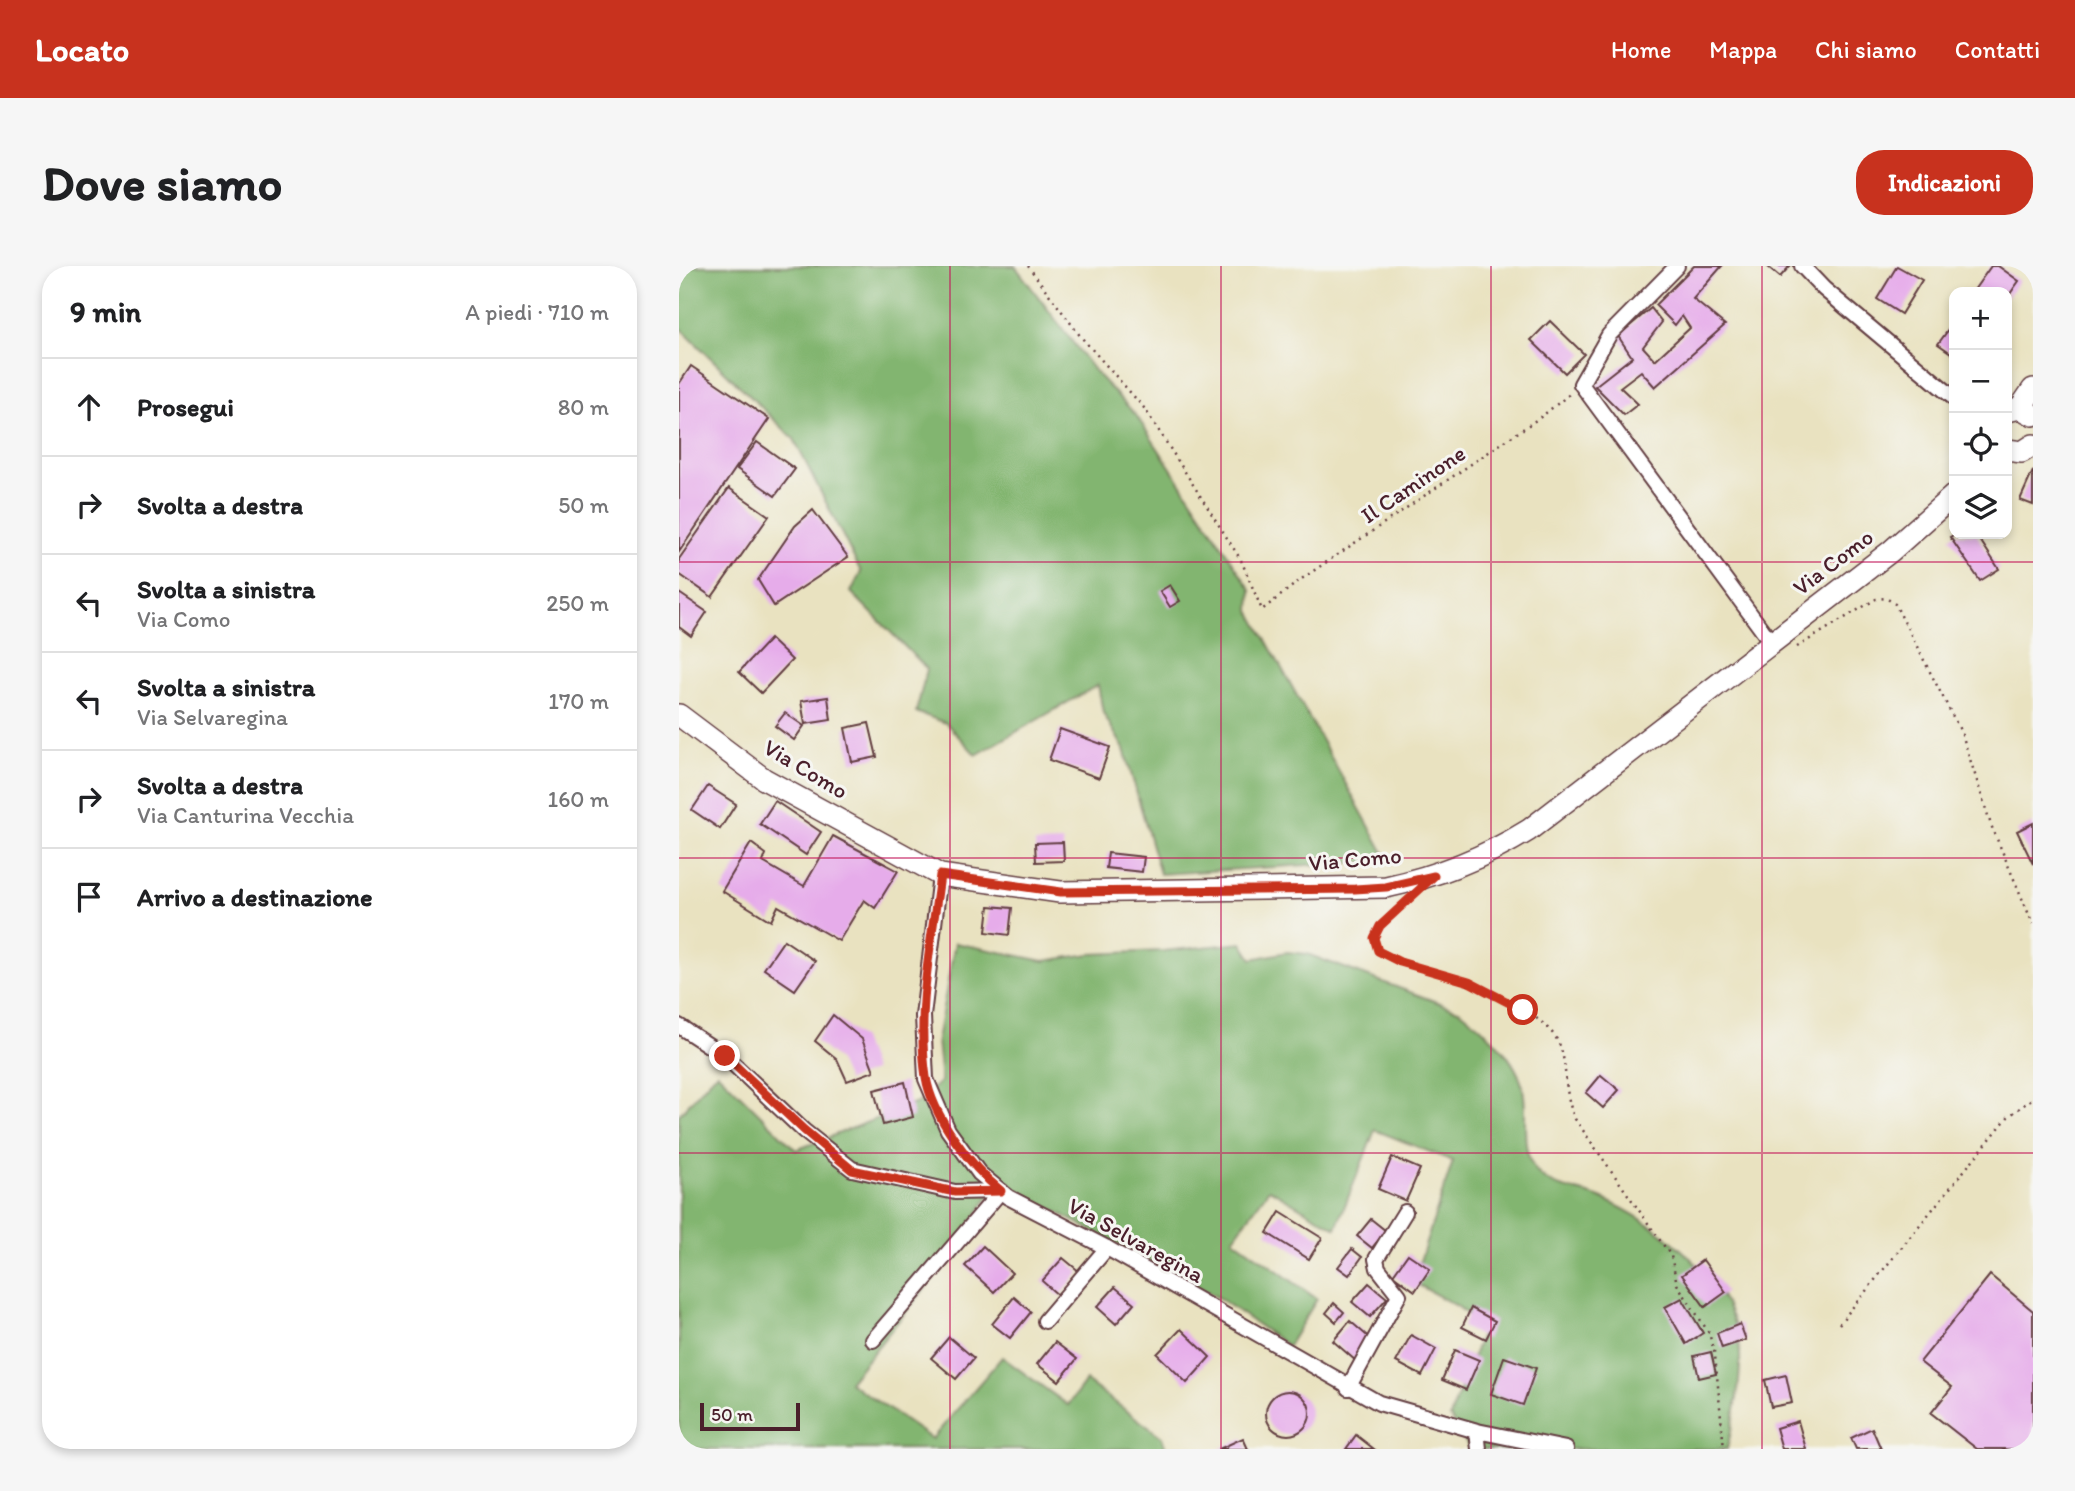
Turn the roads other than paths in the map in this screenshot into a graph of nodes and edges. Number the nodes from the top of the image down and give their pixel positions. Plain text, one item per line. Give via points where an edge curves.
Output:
1 (1677, 266) edge
2 (1802, 266) edge
3 (2033, 389) edge
4 (1949, 394) edge
5 (2020, 411) edge
6 (1949, 499) edge
7 (1780, 647) junction
8 (679, 715) edge
9 (940, 875) junction
10 (679, 1026) edge
11 (1001, 1191) junction
12 (1405, 1212) dead end
13 (1107, 1248) junction
14 (1045, 1321) dead end
15 (873, 1340) dead end
16 (1348, 1388) junction
17 (1477, 1431) junction
18 (1479, 1449) edge
19 (1566, 1449) edge

1 - 7 street via 1609,335 1581,384
2 - 4 street
3 - 5 main road
6 - 7 main road, Via Como
7 - 9 main road, Via Como via 1529,830 1499,849 1434,876 1355,889 1061,892
8 - 9 main road, Via Como via 764,779
9 - 11 street, Via Selvaregina via 923,1016 926,1079 948,1130 979,1173
10 - 11 street via 725,1056 852,1170 955,1192
11 - 13 street, Via Selvaregina
11 - 15 street
12 - 16 street via 1376,1259 1399,1296
13 - 14 street
13 - 16 street, Via Selvaregina
16 - 17 street, Via Selvaregina via 1378,1404
17 - 18 street
17 - 19 street, Via Selvaregina

